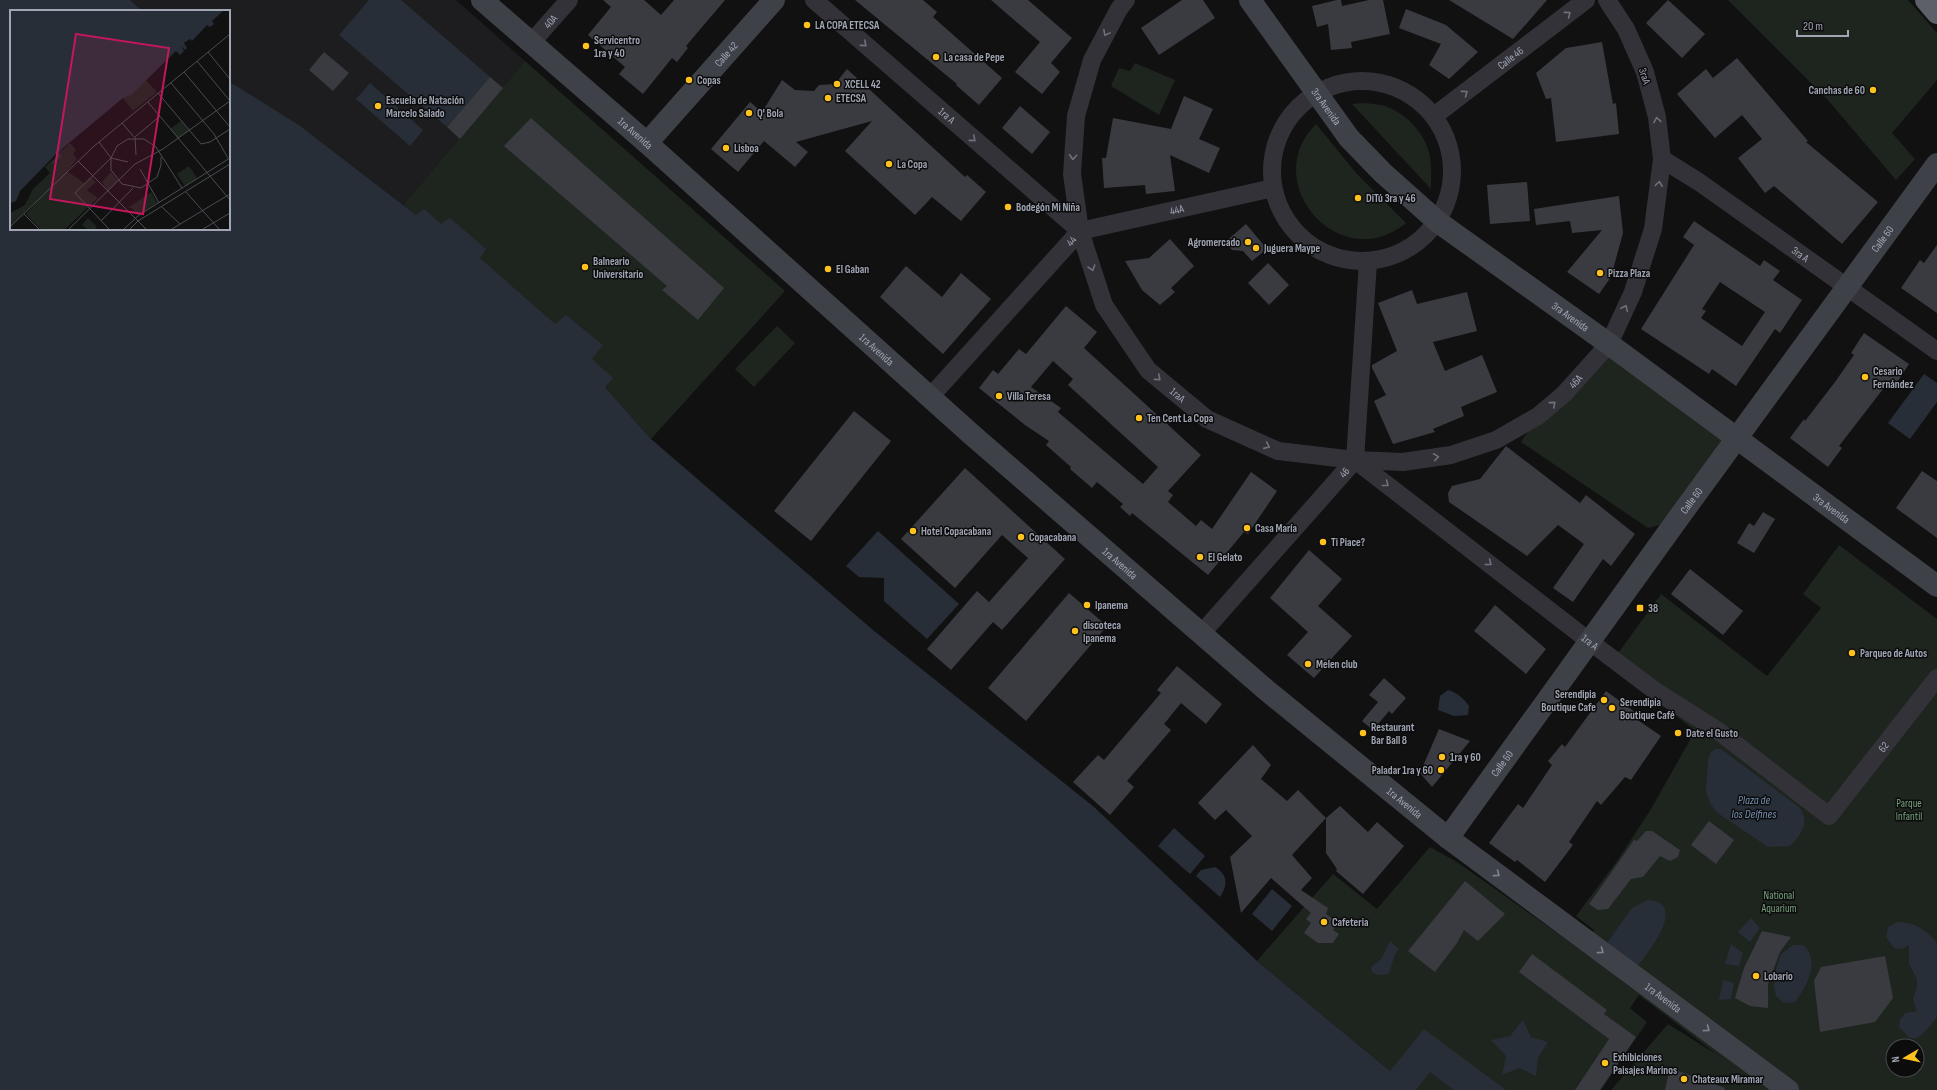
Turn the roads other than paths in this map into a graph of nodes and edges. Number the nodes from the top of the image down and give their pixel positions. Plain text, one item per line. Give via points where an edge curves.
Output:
1 (482, 0) edge
2 (569, 0) edge
3 (774, 0) edge
4 (814, 0) edge
5 (1126, 0) edge
6 (1250, 0) edge
7 (1586, 0) edge
8 (1607, 0) edge
9 (1926, 0) edge
10 (1937, 13) edge
11 (531, 43) junction
12 (1316, 93) junction
13 (1434, 116) junction
14 (647, 143) junction
15 (1662, 159) junction
16 (1937, 164) edge
17 (1273, 188) junction
18 (1438, 222) junction
19 (1080, 231) junction
20 (1368, 262) junction
21 (1848, 287) junction
22 (1609, 344) junction
23 (1937, 352) edge
24 (931, 396) junction
25 (1736, 439) junction
26 (1355, 460) junction
27 (1937, 586) edge
28 (1201, 634) junction
29 (1589, 641) junction
30 (1937, 678) edge
31 (1829, 816) joint
32 (1448, 838) junction
33 (1788, 1090) edge

1 - 11 street, 1ra Avenida
2 - 11 street, 40A
3 - 14 street, Calle 42
4 -> 19 street, 1ra A
5 -> 19 street, 44 via 1092,60 1076,116 1072,174
6 - 12 street, 3ra Avenida
13 -> 7 street, Calle 46
15 -> 8 street, 3raA via 1657,117 1645,72 1626,29
9 - 10 highway
11 - 14 street, 1ra Avenida
12 - 13 street via 1332,84 1356,80 1380,81 1403,89 1423,103
12 - 17 street via 1293,112 1280,132 1273,156
12 - 18 street, 3ra Avenida via 1349,138
13 - 18 street via 1449,144 1453,168 1450,191
14 - 24 street, 1ra Avenida
15 - 21 street, 3ra A via 1699,182
22 -> 15 street, 46A via 1633,292 1653,229
16 - 21 street, Calle 60
17 - 19 street, 44A
17 - 20 street via 1288,223 1304,240 1323,253
18 - 20 street via 1412,247 1391,257
18 - 22 street, 3ra Avenida
19 - 24 street, 44
19 -> 26 street, 1raA via 1104,305 1148,370 1207,419 1278,451
20 - 26 street, 46
21 - 23 street, 3ra A
21 - 25 street, Calle 60
22 - 25 street, 3ra Avenida
26 -> 22 street, 46A via 1403,462 1451,455 1496,440 1551,406
24 - 28 street, 1ra Avenida via 971,434
25 - 27 street, 3ra Avenida
25 - 29 street, Calle 60
26 - 28 street, 46
26 -> 29 street, 1ra A
28 - 32 street, 1ra Avenida
29 - 31 street, 1ra A via 1654,690 1717,730
29 - 32 street, Calle 60
30 - 31 street, 62
32 -> 33 street, 1ra Avenida

